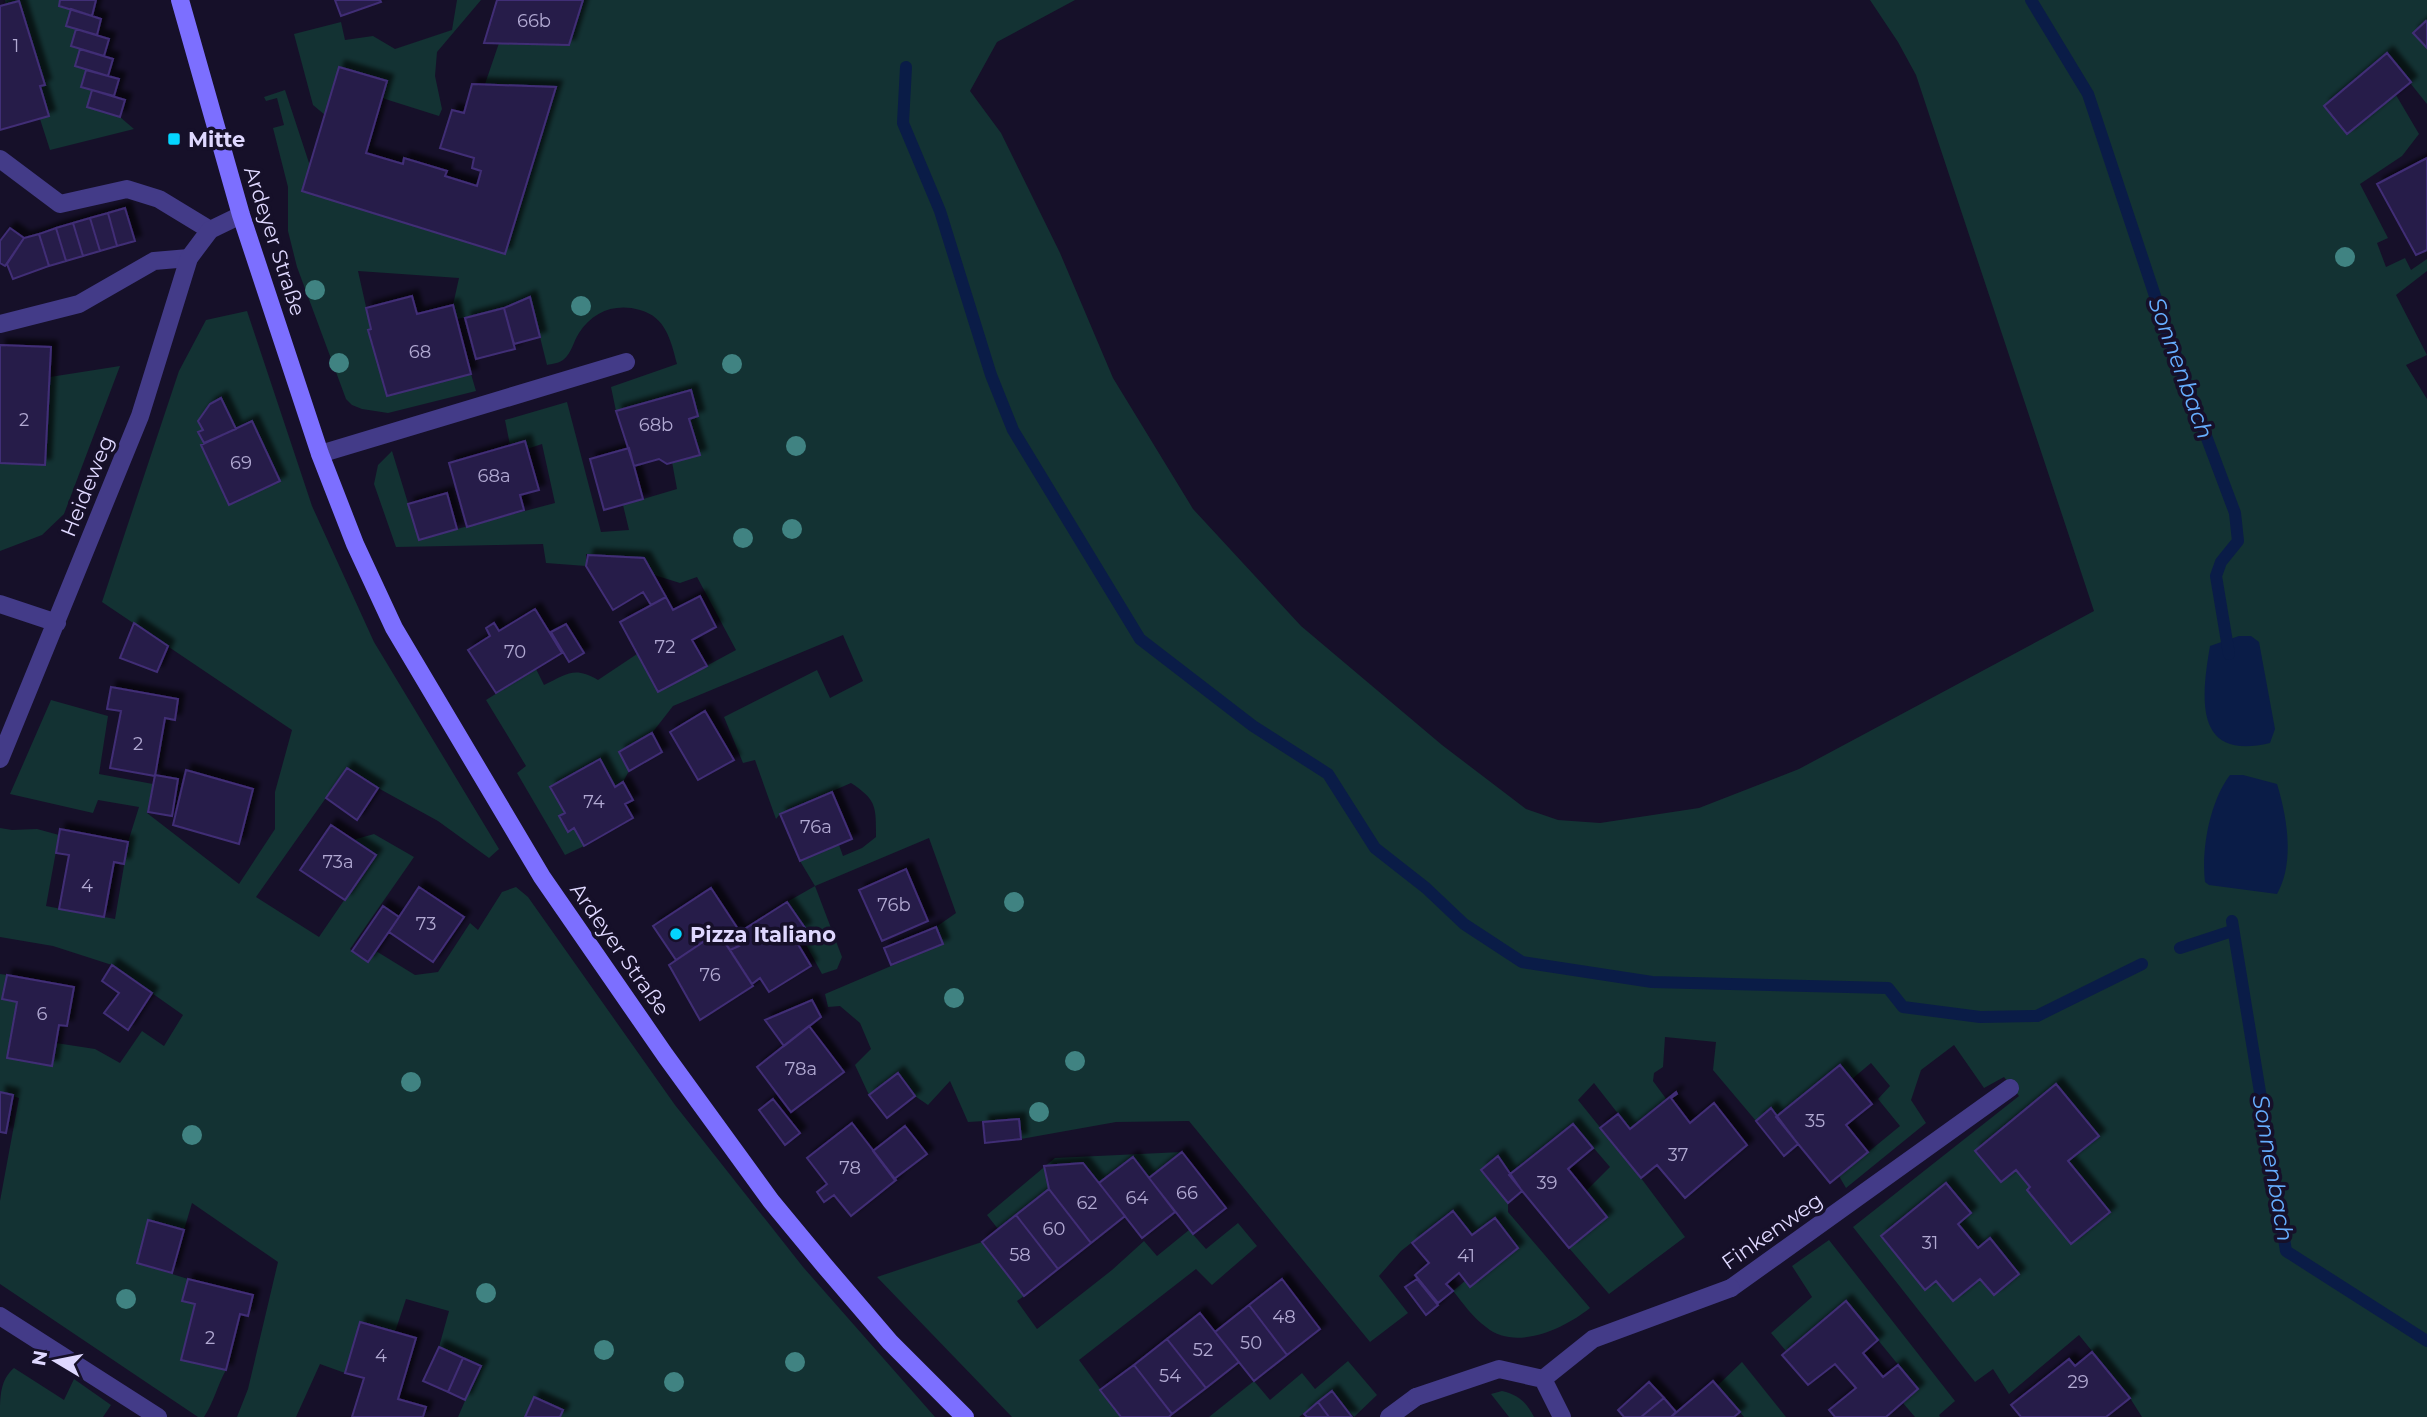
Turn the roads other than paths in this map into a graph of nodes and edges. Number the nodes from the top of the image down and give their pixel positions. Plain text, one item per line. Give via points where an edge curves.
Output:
1 (180, 0) edge
2 (0, 159) edge
3 (241, 215) junction
4 (210, 230) junction
5 (189, 258) junction
6 (0, 324) edge
7 (626, 362) dead end
8 (320, 454) junction
9 (0, 604) edge
10 (57, 623) junction
11 (0, 759) edge
12 (2010, 1088) dead end
13 (0, 1316) edge
14 (1543, 1379) junction
15 (158, 1417) edge
16 (965, 1417) edge
17 (1389, 1417) edge
18 (1562, 1417) edge

1 - 3 main road, Ardeyer Straße
2 - 4 street via 60,204 127,189 159,199
3 - 4 street, Heideweg
3 - 8 main road, Ardeyer Straße
4 - 5 street, Heideweg
5 - 6 street via 153,261 79,304
5 - 10 street, Heideweg via 140,416
7 - 8 street
8 - 16 main road, Ardeyer Straße via 394,628 542,877 771,1201 890,1342
9 - 10 street
10 - 11 street, Heideweg
12 - 14 street, Finkenweg via 1731,1288 1593,1339
13 - 15 street
14 - 17 street via 1499,1369 1416,1397
14 - 18 street

